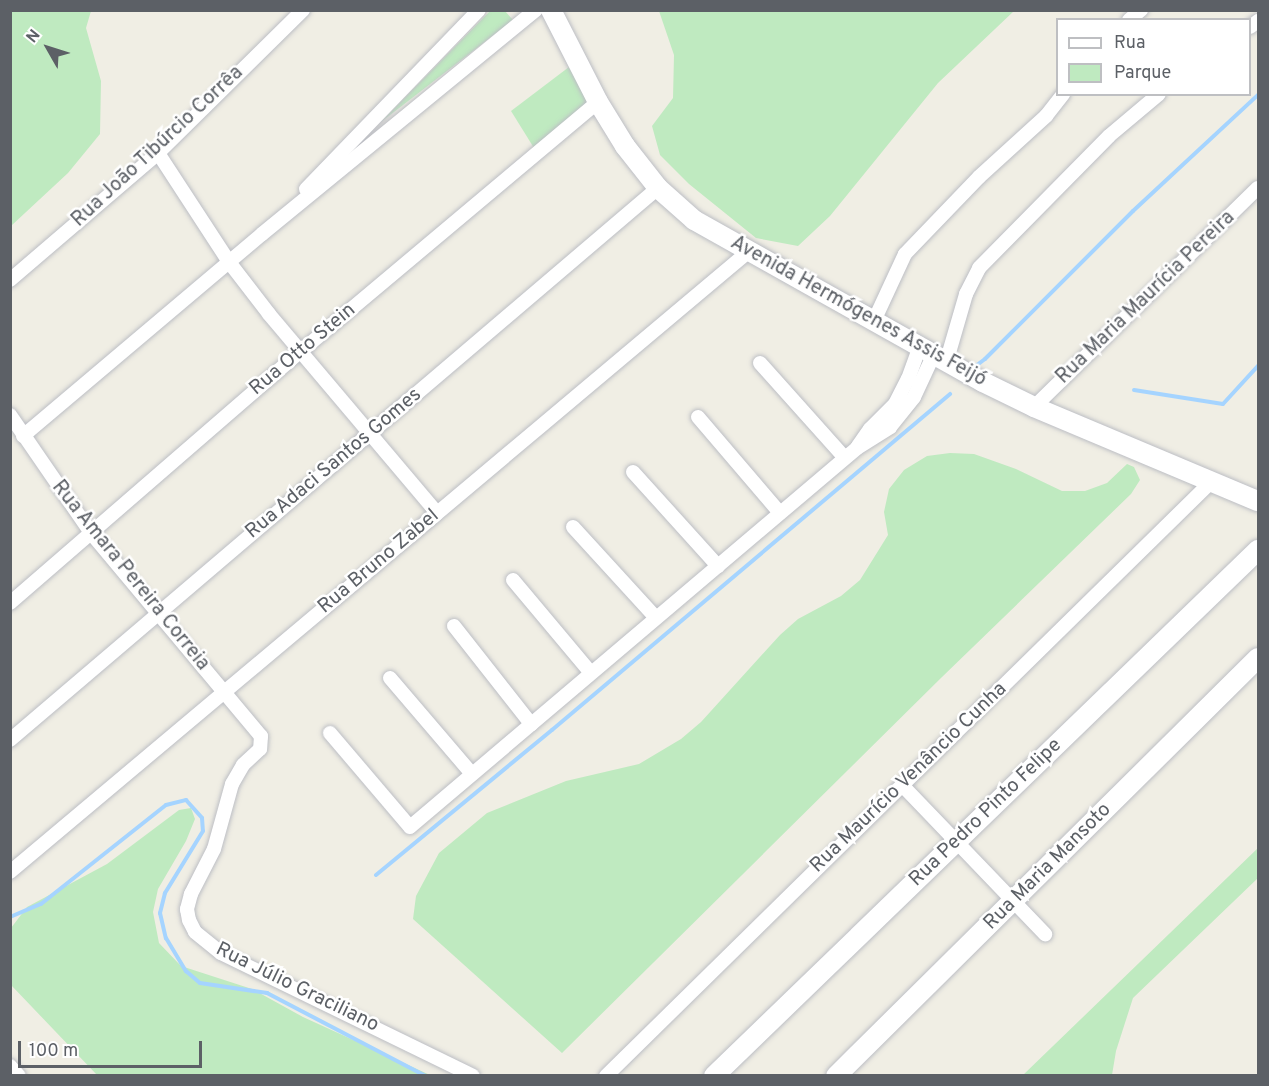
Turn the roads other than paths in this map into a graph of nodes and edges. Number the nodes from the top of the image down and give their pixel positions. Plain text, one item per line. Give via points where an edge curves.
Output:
1 (303, 10) edge
2 (479, 10) edge
3 (536, 10) edge
4 (551, 10) edge
5 (1061, 96) edge
6 (1157, 96) edge
7 (598, 102) junction
8 (158, 153) junction
9 (658, 188) junction
10 (1258, 189) edge
11 (262, 234) junction
12 (748, 252) junction
13 (230, 262) junction
14 (10, 280) edge
15 (873, 322) junction
16 (300, 352) junction
17 (933, 356) junction
18 (760, 363) dead end
19 (1034, 407) junction
20 (10, 415) edge
21 (698, 417) dead end
22 (370, 433) junction
23 (23, 436) junction
24 (845, 458) junction
25 (633, 472) dead end
26 (1212, 481) junction
27 (1258, 501) edge
28 (437, 513) junction
29 (780, 513) junction
30 (573, 527) dead end
31 (91, 533) junction
32 (1258, 550) edge
33 (717, 566) junction
34 (513, 580) dead end
35 (10, 603) edge
36 (158, 614) junction
37 (656, 618) junction
38 (454, 626) dead end
39 (1258, 658) edge
40 (591, 673) junction
41 (390, 678) dead end
42 (225, 692) junction
43 (531, 724) junction
44 (257, 730) joint
45 (330, 733) dead end
46 (10, 740) edge
47 (472, 774) junction
48 (902, 785) junction
49 (957, 841) junction
50 (10, 872) edge
51 (1014, 901) junction
52 (1046, 934) dead end
53 (10, 1066) edge
54 (19, 1076) edge
55 (473, 1076) edge
56 (606, 1076) edge
57 (714, 1076) edge
58 (836, 1076) edge

1 - 8 street, Rua João Tibúrcio Corrêa
2 - 11 street
3 - 11 street
4 - 7 street, Avenida Hermógenes Assis Feijó
5 - 15 street via 1046,116 979,177 905,255
6 - 17 street via 1109,136 979,268
7 - 9 street, Avenida Hermógenes Assis Feijó via 625,146
7 - 16 street, Rua Otto Stein
8 - 13 street
8 - 14 street, Rua João Tibúrcio Corrêa
9 - 12 street, Avenida Hermógenes Assis Feijó via 694,220
9 - 22 street, Rua Adaci Santos Gomes
10 - 19 street, Rua Maria Maurícia Pereira
11 - 13 street
12 - 15 street, Avenida Hermógenes Assis Feijó
12 - 28 street, Rua Bruno Zabel
13 - 16 street
13 - 23 street
15 - 17 street, Avenida Hermógenes Assis Feijó
16 - 22 street
16 - 31 street, Rua Otto Stein
17 - 19 street, Avenida Hermógenes Assis Feijó
17 - 24 street via 914,397 890,427
18 - 24 street
19 - 26 street, Avenida Hermógenes Assis Feijó
20 - 23 street, Rua Amara Pereira Correia
21 - 29 street
22 - 28 street
22 - 36 street, Rua Adaci Santos Gomes
23 - 31 street, Rua Amara Pereira Correia
24 - 29 street
25 - 33 street
26 - 27 street, Avenida Hermógenes Assis Feijó
26 - 48 street, Rua Maurício Venâncio Cunha
28 - 42 street, Rua Bruno Zabel
29 - 33 street
30 - 37 street
31 - 35 street, Rua Otto Stein
31 - 36 street, Rua Amara Pereira Correia
32 - 49 street, Rua Pedro Pinto Felipe
33 - 37 street
34 - 40 street
36 - 42 street, Rua Amara Pereira Correia
36 - 46 street, Rua Adaci Santos Gomes
37 - 40 street
38 - 43 street
39 - 51 street, Rua Maria Mansoto
40 - 43 street
41 - 47 street
42 - 44 street, Rua Amara Pereira Correia
42 - 50 street, Rua Bruno Zabel
43 - 47 street
44 - 55 street, Rua Júlio Graciliano via 260,749 238,773 214,849 191,894 189,920 195,932 221,953
45 - 47 street via 410,827
48 - 49 street
48 - 56 street, Rua Maurício Venâncio Cunha
49 - 51 street
49 - 57 street, Rua Pedro Pinto Felipe
51 - 52 street
51 - 58 street, Rua Maria Mansoto
53 - 54 street

